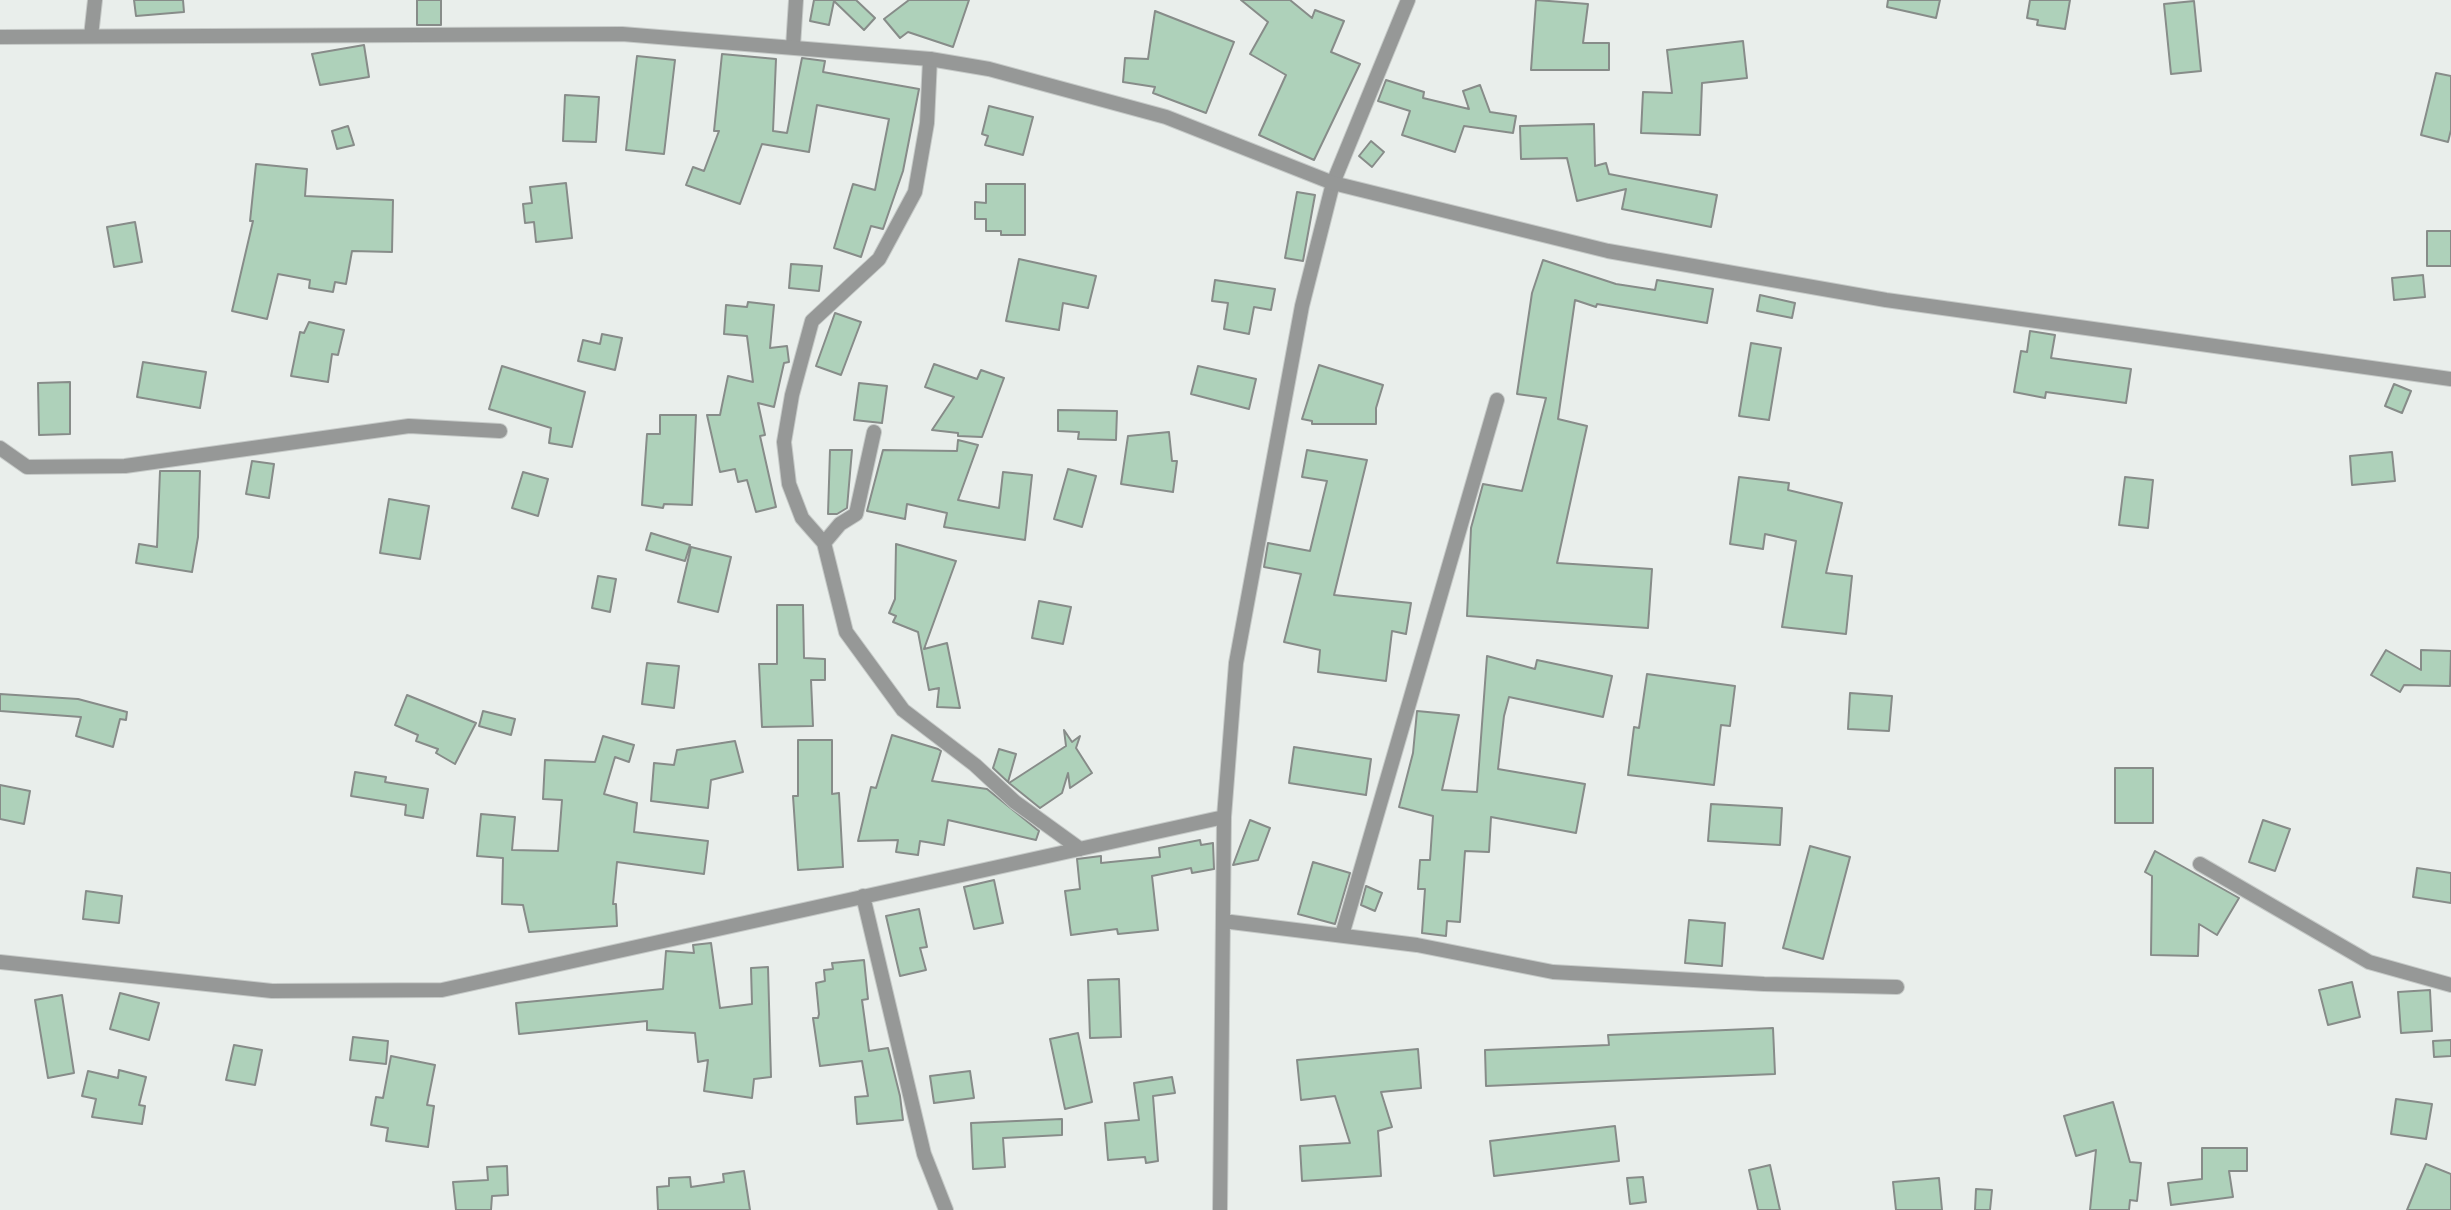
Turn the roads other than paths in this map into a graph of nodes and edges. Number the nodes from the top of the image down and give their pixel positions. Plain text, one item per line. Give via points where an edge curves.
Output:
1 (95, 0) edge
2 (796, 0) edge
3 (1408, 0) edge
4 (90, 36) junction
5 (0, 37) edge
6 (793, 47) junction
7 (930, 59) junction
8 (1333, 183) junction
9 (2451, 379) edge
10 (1497, 400) dead end
11 (500, 431) dead end
12 (874, 432) dead end
13 (0, 449) edge
14 (824, 543) junction
15 (1224, 817) junction
16 (1080, 849) junction
17 (2200, 864) dead end
18 (863, 896) junction
19 (1223, 921) junction
20 (1342, 935) junction
21 (0, 962) edge
22 (2451, 985) edge
23 (1898, 987) dead end
24 (946, 1210) edge
25 (1220, 1210) edge

1 - 4 street
2 - 6 street
3 - 8 street
4 - 5 street
4 - 6 street via 622,34
6 - 7 street
7 - 8 street via 989,69 1166,117
7 - 14 street via 927,123 915,191 878,259 812,321 792,395 784,442 789,484 802,518
8 - 9 street via 1608,251 1886,300
8 - 15 street via 1302,306 1236,663
10 - 20 street
11 - 13 street via 409,426 125,466 27,467
12 - 14 street via 856,514
14 - 16 street via 846,632 903,710
15 - 16 street
15 - 19 street
16 - 18 street
17 - 22 street via 2369,962
18 - 21 street via 442,990 272,991
18 - 24 street via 924,1154
19 - 20 street
19 - 25 street
20 - 23 street via 1417,944 1553,972

